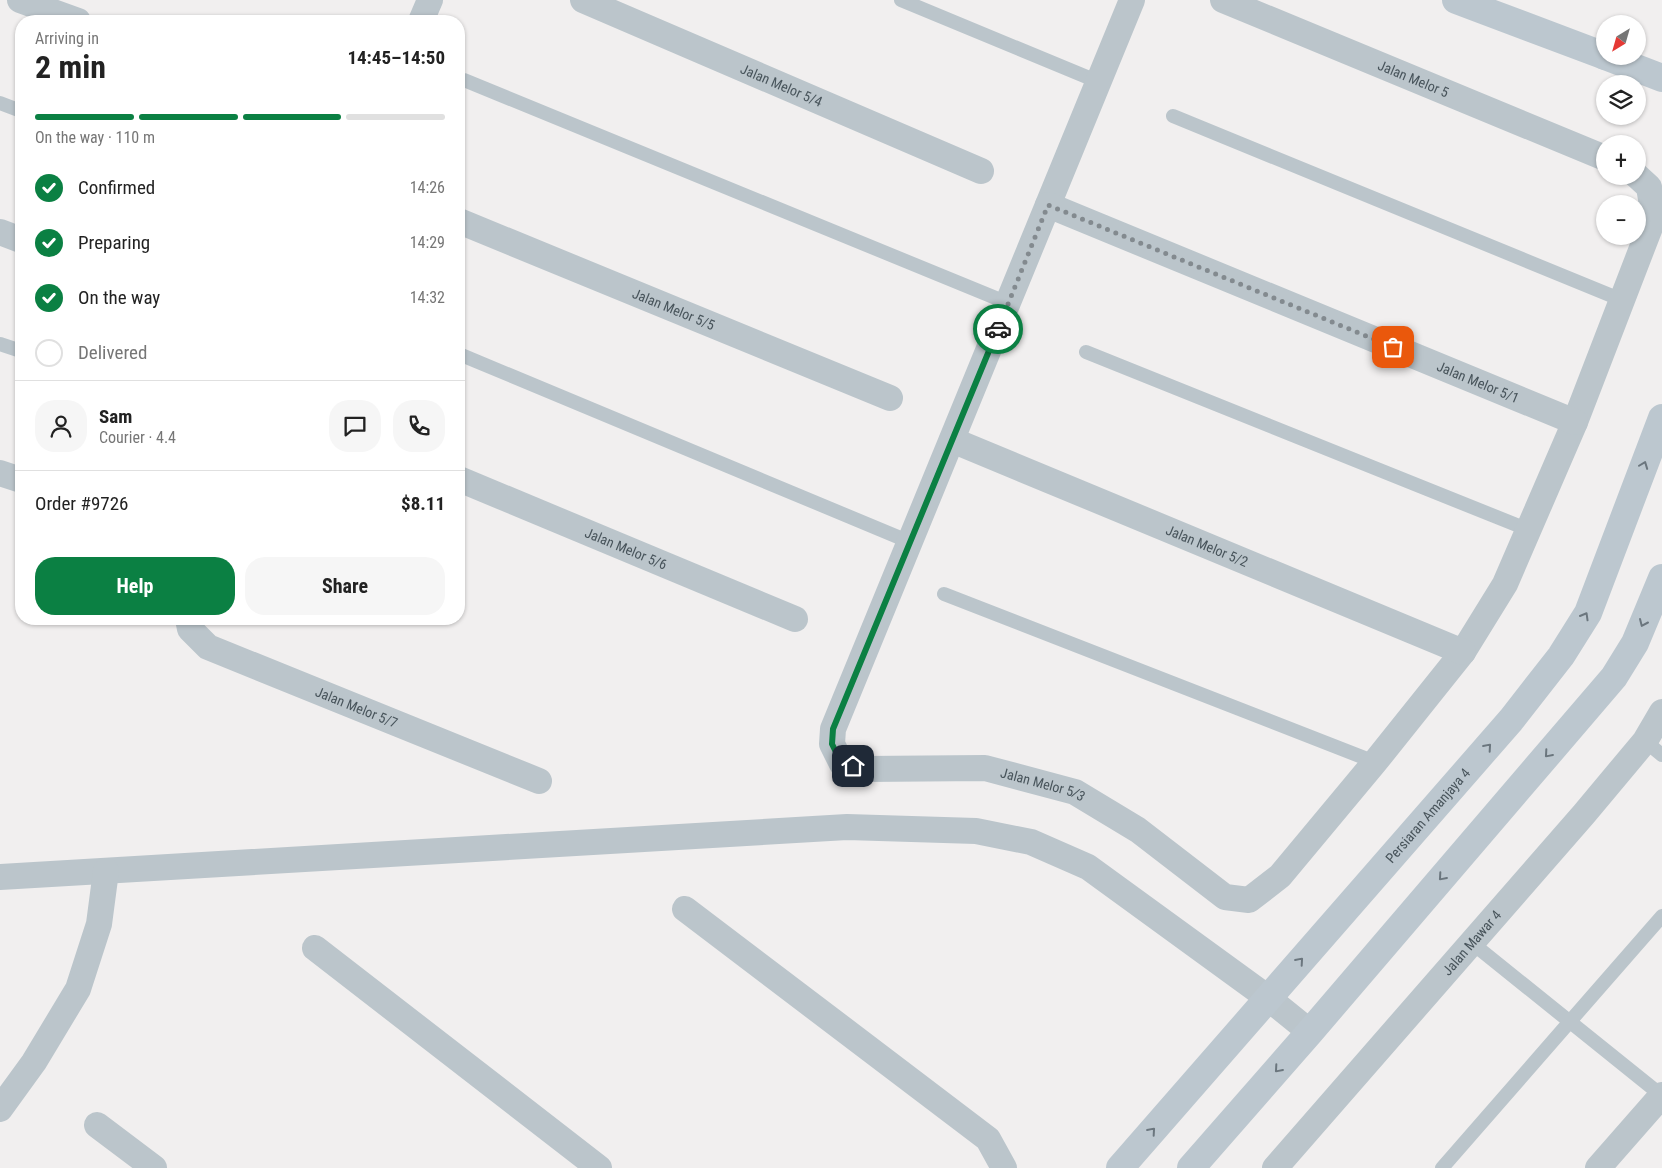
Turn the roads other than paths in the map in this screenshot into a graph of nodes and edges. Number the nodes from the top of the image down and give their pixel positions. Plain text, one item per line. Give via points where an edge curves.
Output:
1 (20, 0) edge
2 (430, 0) edge
3 (583, 0) edge
4 (901, 0) edge
5 (1132, 0) edge
6 (1223, 0) edge
7 (1456, 0) edge
8 (61, 15) edge
9 (424, 15) edge
10 (1596, 53) edge
11 (1628, 65) edge
12 (1662, 78) edge
13 (465, 80) edge
14 (1099, 82) junction
15 (0, 103) edge
16 (15, 109) edge
17 (1173, 116) dead end
18 (1596, 154) edge
19 (981, 171) dead end
20 (1646, 184) edge
21 (1048, 205) junction
22 (465, 223) edge
23 (0, 232) edge
24 (15, 238) edge
25 (1622, 300) junction
26 (1008, 303) junction
27 (0, 344) edge
28 (15, 350) edge
29 (1086, 352) dead end
30 (465, 357) edge
31 (890, 398) dead end
32 (1662, 418) edge
33 (1575, 422) junction
34 (952, 440) junction
35 (0, 472) edge
36 (15, 478) edge
37 (465, 481) edge
38 (1529, 530) junction
39 (910, 542) junction
40 (1662, 578) edge
41 (944, 594) dead end
42 (795, 619) dead end
43 (189, 625) edge
44 (1463, 652) junction
45 (1662, 712) edge
46 (1653, 748) edge
47 (1376, 762) junction
48 (539, 781) dead end
49 (106, 871) junction
50 (0, 877) edge
51 (685, 909) dead end
52 (1662, 916) edge
53 (1472, 943) junction
54 (315, 948) dead end
55 (1268, 998) junction
56 (1570, 1021) junction
57 (1310, 1032) junction
58 (1662, 1095) edge
59 (0, 1109) edge
60 (97, 1125) dead end
61 (1280, 1166) edge
62 (154, 1168) edge
63 (599, 1168) edge
64 (1004, 1168) edge
65 (1120, 1168) edge
66 (1191, 1168) edge
67 (1442, 1168) edge
68 (1598, 1168) edge

1 - 8 street
2 - 9 street
3 - 19 street, Jalan Melor 5/4
4 - 14 lane
5 - 14 street
6 - 18 street, Jalan Melor 5
7 - 10 street
11 - 12 street
13 - 26 lane
14 - 21 street
15 - 16 lane
17 - 25 lane
20 - 25 street via 1654,217
21 - 26 street
21 - 33 street, Jalan Melor 5/1
22 - 31 street, Jalan Melor 5/5
23 - 24 street
25 - 33 street
26 - 34 street
27 - 28 lane
29 - 38 lane
30 - 39 lane
55 -> 32 street, Persiaran Amanjaya 4 via 1511,720 1561,656 1588,612
33 - 38 street
34 - 39 street
34 - 44 street, Jalan Melor 5/2
35 - 36 street
37 - 42 street, Jalan Melor 5/6
38 - 44 street via 1504,584
39 - 47 street, Jalan Melor 5/3 via 833,729 832,744 842,764 865,769 985,768 1075,792 1138,830 1225,897 1250,900 1280,876
40 -> 57 street via 1635,642 1614,677
41 - 47 lane
43 - 48 street, Jalan Melor 5/7 via 208,647
44 - 47 street
45 - 46 street, Jalan Mawar 4
46 - 53 street, Jalan Mawar 4
49 - 50 street
49 - 55 street via 847,826 976,831 1031,842 1088,867
49 - 59 street via 99,924 78,989 34,1062
51 - 64 street via 988,1139
52 - 56 lane
53 - 56 lane
53 - 61 street, Jalan Mawar 4
54 - 63 street
55 - 57 street
65 -> 55 street, Persiaran Amanjaya 4
56 - 58 lane
56 - 67 lane
57 -> 66 street
58 - 68 street
60 - 62 street

